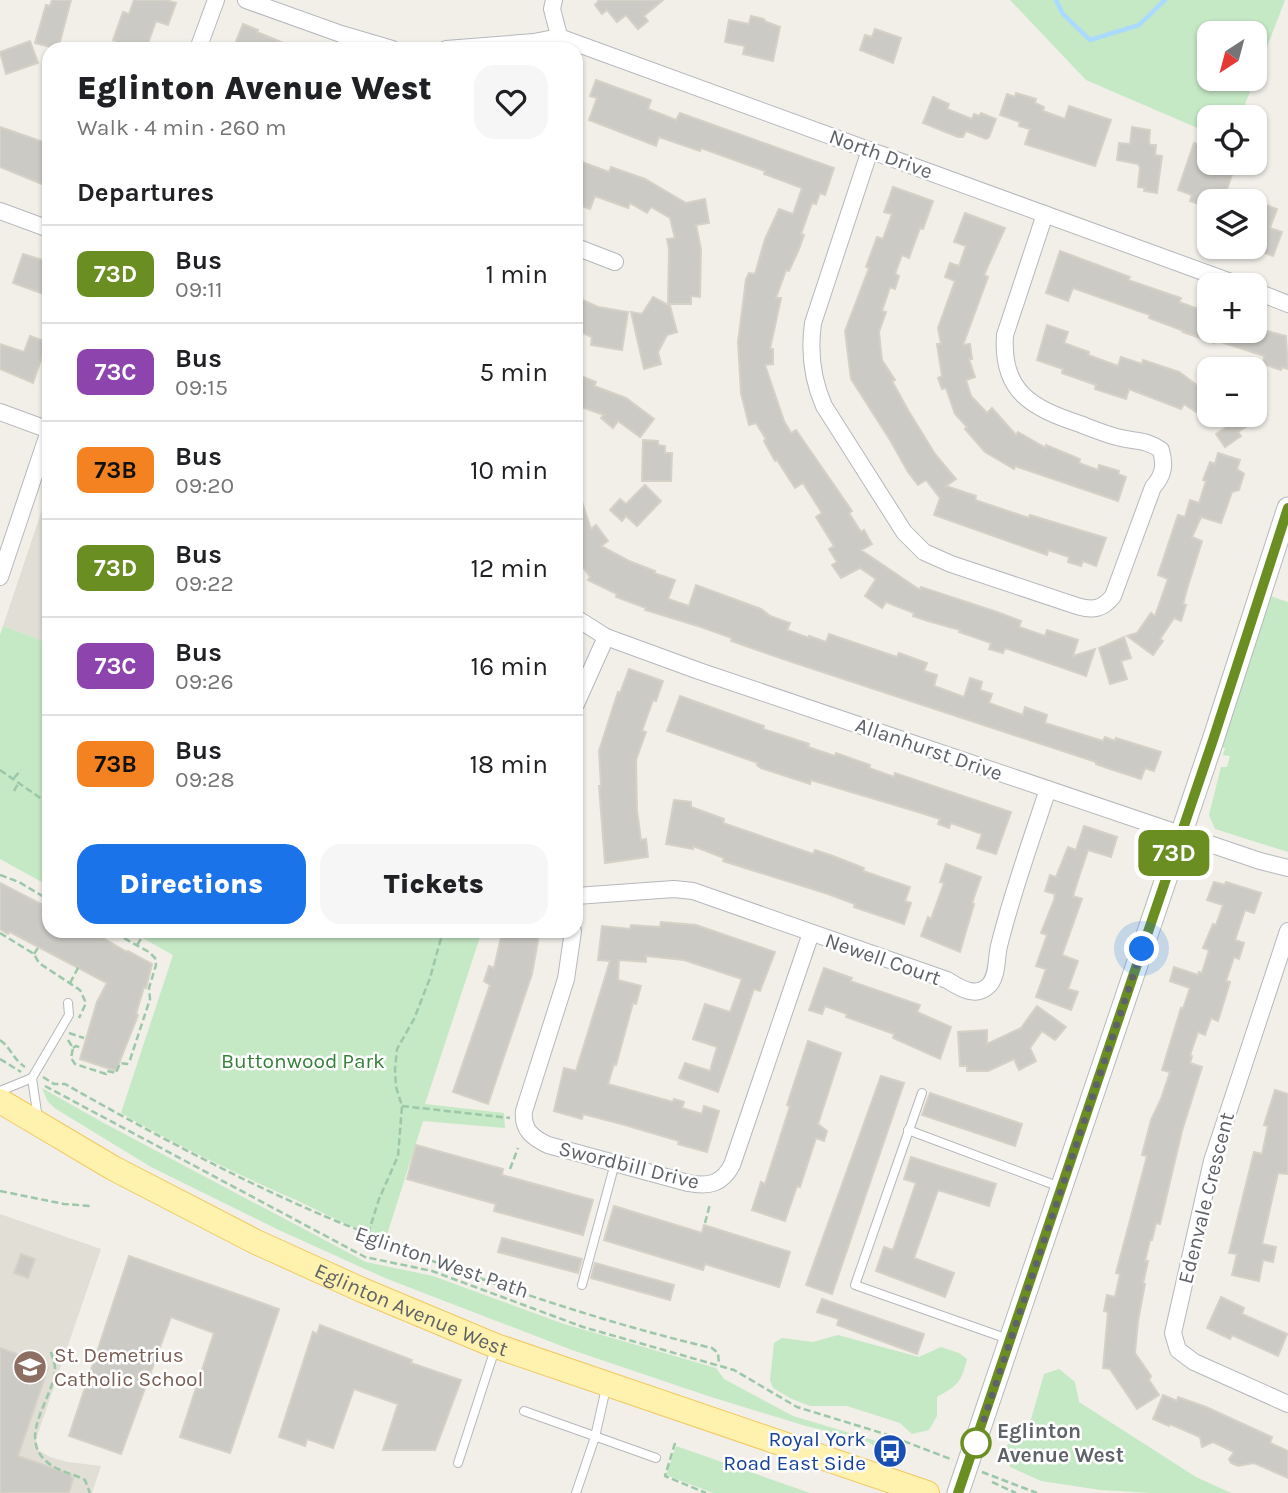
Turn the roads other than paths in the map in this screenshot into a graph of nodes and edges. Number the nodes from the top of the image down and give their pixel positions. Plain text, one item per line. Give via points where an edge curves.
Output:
1 (216, 0) edge
2 (246, 0) edge
3 (554, 0) edge
4 (201, 42) edge
5 (368, 42) edge
6 (561, 42) edge
7 (583, 51) edge
8 (870, 150) junction
9 (0, 211) edge
10 (1045, 214) junction
11 (42, 226) edge
12 (583, 250) edge
13 (615, 262) dead end
14 (1206, 273) edge
15 (1267, 295) edge
16 (1288, 303) edge
17 (0, 412) edge
18 (42, 427) edge
19 (42, 451) edge
20 (1288, 508) edge
21 (0, 577) edge
22 (583, 622) edge
23 (606, 637) junction
24 (583, 689) edge
25 (1048, 789) junction
26 (1180, 834) junction
27 (1288, 868) edge
28 (583, 896) edge
29 (1288, 931) edge
30 (810, 933) junction
31 (572, 938) edge
32 (68, 1003) dead end
33 (32, 1078) junction
34 (0, 1091) edge
35 (922, 1093) dead end
36 (0, 1101) edge
37 (39, 1125) junction
38 (908, 1130) junction
39 (615, 1163) junction
40 (1061, 1187) junction
41 (582, 1285) dead end
42 (1010, 1340) junction
43 (496, 1346) junction
44 (608, 1383) junction
45 (1288, 1405) edge
46 (524, 1411) dead end
47 (595, 1437) junction
48 (656, 1458) dead end
49 (458, 1463) dead end
50 (576, 1493) edge
51 (927, 1493) edge
52 (958, 1493) edge

1 - 4 street
2 - 5 street
3 - 6 street
7 - 8 street, North Drive
8 - 10 street, North Drive
8 - 10 street via 813,323 812,366 824,406 904,532 924,552 1097,609 1113,596 1164,461 1161,450 1152,443 1124,439 1036,407 1009,374 1005,335
9 - 11 street
10 - 14 street, North Drive
12 - 13 street
15 - 16 street
17 - 18 street
19 - 21 street
20 - 26 main road
22 - 23 street, Allanhurst Drive
23 - 24 street
23 - 25 street, Allanhurst Drive
25 - 26 street, Allanhurst Drive
25 - 30 street, Newell Court via 988,987 970,992
26 - 27 street, Allanhurst Drive
26 - 40 main road
28 - 30 street, Newell Court via 693,891
29 - 45 street, Edenvale Crescent via 1212,1161 1173,1333 1178,1350 1194,1362
30 - 39 street, Swordbill Drive via 726,1175 699,1185
31 - 39 street, Swordbill Drive via 566,979 523,1119 536,1140
32 - 33 lane via 69,1015
33 - 34 lane
33 - 37 lane
35 - 38 lane
36 - 37 main road, Eglinton Avenue West
37 - 43 main road, Eglinton Avenue West via 256,1242
38 - 40 lane
38 - 42 lane via 855,1285
39 - 41 lane
40 - 42 main road
42 - 52 main road
43 - 44 main road, Eglinton Avenue West
43 - 49 lane
44 - 47 lane
44 - 51 main road, Eglinton Avenue West
46 - 47 lane
47 - 48 lane
47 - 50 lane

